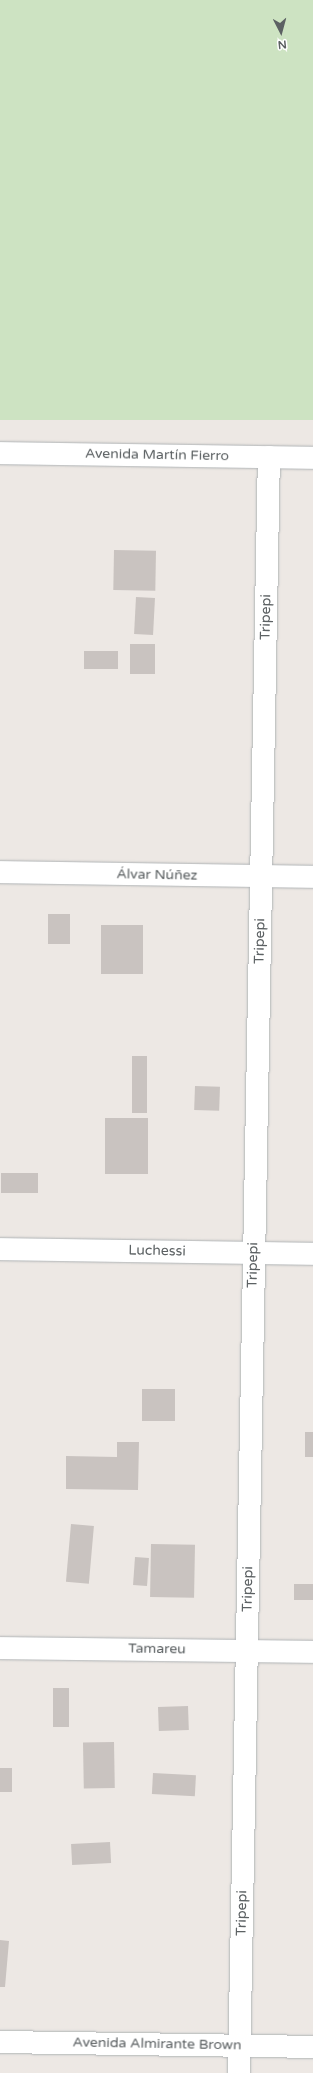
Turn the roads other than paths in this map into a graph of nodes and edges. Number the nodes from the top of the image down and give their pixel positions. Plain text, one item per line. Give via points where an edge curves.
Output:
1 (0, 452) edge
2 (269, 457) junction
3 (313, 458) edge
4 (0, 872) edge
5 (261, 876) junction
6 (313, 877) edge
7 (0, 1249) edge
8 (254, 1253) junction
9 (313, 1254) edge
10 (0, 1648) edge
11 (246, 1650) junction
12 (313, 1652) edge
13 (0, 2042) edge
14 (239, 2046) junction
15 (313, 2047) edge
16 (239, 2073) edge

1 - 2 street, Avenida Martín Fierro
2 - 3 street, Avenida Martín Fierro
2 - 5 street, Tripepi
4 - 5 street, Álvar Núñez
5 - 6 street, Álvar Núñez
5 - 8 street, Tripepi
7 - 8 street, Luchessi
8 - 9 street, Luchessi
8 - 11 street, Tripepi
10 - 11 street, Tamareu
11 - 12 street, Tamareu
11 - 14 street, Tripepi
13 - 14 street, Avenida Almirante Brown
14 - 15 street, Avenida Almirante Brown
14 - 16 street, Tripepi

